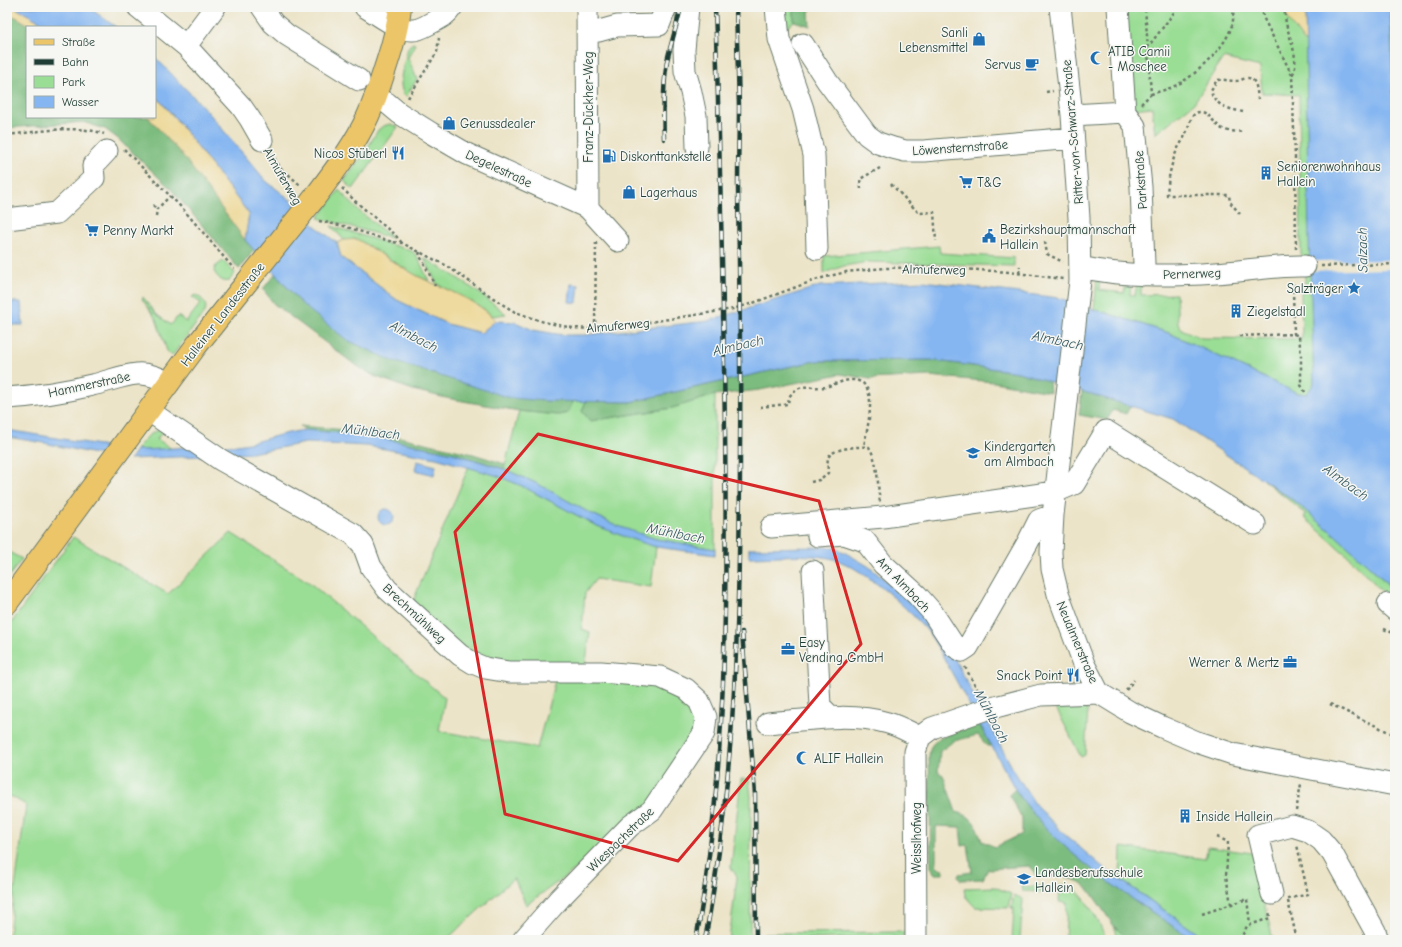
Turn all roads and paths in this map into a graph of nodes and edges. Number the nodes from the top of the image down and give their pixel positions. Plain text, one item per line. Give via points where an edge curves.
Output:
1 (138, 7) edge
2 (215, 7) edge
3 (262, 7) edge
4 (366, 7) edge
5 (452, 7) edge
6 (587, 7) edge
7 (666, 7) edge
8 (688, 7) edge
9 (776, 7) edge
10 (1060, 7) edge
11 (1118, 7) edge
12 (1145, 7) edge
13 (1178, 7) edge
14 (1232, 7) edge
15 (1263, 7) edge
16 (1284, 7) edge
17 (399, 17) edge
18 (588, 32) junction
19 (442, 33) dead end
20 (803, 44) dead end
21 (186, 46) junction
22 (1147, 48) junction
23 (1292, 75) junction
24 (358, 80) dead end
25 (1053, 91) dead end
26 (1046, 92) dead end
27 (1151, 94) junction
28 (375, 97) junction
29 (1258, 99) dead end
30 (404, 104) dead end
31 (1125, 109) junction
32 (1243, 112) dead end
33 (1072, 115) junction
34 (1244, 132) dead end
35 (7, 135) edge
36 (1073, 138) junction
37 (262, 140) joint
38 (111, 144) junction
39 (697, 148) dead end
40 (880, 168) dead end
41 (283, 172) junction
42 (330, 177) junction
43 (891, 184) dead end
44 (861, 188) dead end
45 (170, 196) junction
46 (307, 203) junction
47 (153, 205) dead end
48 (588, 208) junction
49 (157, 209) junction
50 (1240, 214) dead end
51 (156, 216) dead end
52 (7, 219) edge
53 (596, 241) dead end
54 (618, 241) dead end
55 (936, 241) dead end
56 (1045, 242) dead end
57 (402, 243) junction
58 (817, 249) dead end
59 (420, 252) junction
60 (1395, 264) edge
61 (1020, 266) dead end
62 (1300, 266) junction
63 (1019, 273) junction
64 (1143, 274) junction
65 (1076, 276) junction
66 (249, 279) junction
67 (435, 286) dead end
68 (595, 329) junction
69 (1294, 334) junction
70 (1239, 336) dead end
71 (169, 383) junction
72 (1305, 392) dead end
73 (7, 398) edge
74 (760, 407) dead end
75 (149, 411) junction
76 (864, 447) junction
77 (811, 482) dead end
78 (1055, 492) junction
79 (1053, 515) junction
80 (883, 517) junction
81 (799, 524) junction
82 (1255, 524) dead end
83 (771, 527) dead end
84 (813, 571) dead end
85 (7, 603) edge
86 (1384, 629) dead end
87 (1395, 634) edge
88 (962, 651) junction
89 (1134, 680) dead end
90 (686, 689) joint
91 (1126, 691) dead end
92 (1100, 693) junction
93 (1330, 704) dead end
94 (981, 711) junction
95 (831, 717) junction
96 (768, 723) dead end
97 (1395, 735) edge
98 (920, 737) junction
99 (1303, 768) junction
100 (1395, 785) edge
101 (1292, 826) junction
102 (1217, 837) dead end
103 (1278, 899) junction
104 (1231, 904) junction
105 (1202, 914) dead end
106 (1250, 924) junction
107 (1296, 936) dead end
108 (523, 940) edge
109 (916, 940) edge
110 (1240, 940) edge
111 (1378, 940) edge

1 - 21 street, Almuferweg
2 - 21 street
3 - 24 street via 273,23 287,36
4 - 17 street
5 - 17 street via 448,14 414,30 407,30
6 - 18 street, Franz-Dückher-Weg
7 - 18 street via 659,25 617,26
8 - 39 street via 685,71 696,116
9 - 58 street via 779,39 803,109 814,155
10 - 33 street, Ritter-von-Schwarz-Straße
11 - 31 street, Parkstraße
12 - 22 path
13 - 22 path
14 - 27 path via 1234,12 1230,33 1206,64 1182,82
15 - 23 path via 1263,17
16 - 23 path via 1295,55 1295,70
17 - 28 main road, Halleiner Landesstraße
18 - 48 street, Franz-Dückher-Weg
19 - 30 path via 438,39 437,52
20 - 36 street, Löwensternstraße via 867,134 878,143 905,151 924,151
21 - 37 street, Almuferweg via 240,106
22 - 27 path
23 - 62 path
25 - 26 path
27 - 31 path via 1141,104
28 - 42 main road, Halleiner Landesstraße via 353,143
28 - 48 street, Degelestraße via 467,154
29 - 32 path via 1256,84 1251,79 1217,80 1211,90 1216,102
31 - 33 street
31 - 64 street, Parkstraße via 1135,126 1141,186
33 - 36 street, Ritter-von-Schwarz-Straße
34 - 50 path via 1217,126 1203,112 1194,114 1171,168 1168,191 1168,195 1229,195 1230,202
35 - 38 path via 73,129 94,130
36 - 65 street, Ritter-von-Schwarz-Straße via 1079,218
37 - 41 path, Almuferweg
38 - 45 path
38 - 52 street via 92,166 94,178 57,213
40 - 44 path via 860,179
41 - 46 path, Almuferweg
41 - 46 path via 287,173
42 - 46 main road, Halleiner Landesstraße
42 - 57 path
43 - 55 path via 920,213 934,212
45 - 49 path
45 - 66 path via 233,267
46 - 57 path, Almuferweg via 344,226
46 - 66 main road, Halleiner Landesstraße, bridge
47 - 49 path
48 - 54 street, Degelestraße
49 - 51 path
53 - 68 path
56 - 65 path via 1047,254
57 - 59 path, Almuferweg
59 - 67 path via 419,255
59 - 68 path, Almuferweg via 447,266 515,312 551,324
60 - 62 path
61 - 63 path
62 - 64 street, Pernerweg via 1216,273
62 - 69 path via 1292,288
63 - 65 path, Almuferweg
63 - 68 path, Almuferweg via 932,267 846,272 818,279 733,309
64 - 65 street, Pernerweg via 1096,270
65 - 78 street, Neualmerstraße via 1066,400
66 - 71 main road, Halleiner Landesstraße
69 - 70 path
69 - 72 path via 1299,336 1301,385
71 - 73 street, Hammerstraße via 148,374 138,374 65,391
71 - 75 main road, Halleiner Landesstraße
74 - 76 path via 788,404 789,396 797,388 825,387 852,380 863,382 868,390 870,415
75 - 85 main road, Halleiner Landesstraße
75 - 90 street, Brechmühlweg via 219,459 353,534 363,545 371,567 387,589 472,663 509,672 600,672 660,677
76 - 77 path via 830,454 828,473
76 - 80 path via 869,447 874,454
78 - 79 street, Neualmerstraße
78 - 80 street
78 - 82 street via 1074,484 1106,431
79 - 88 street via 1039,520 968,647
79 - 92 street, Neualmerstraße via 1052,569 1058,594 1084,664
80 - 81 street
81 - 83 street
81 - 88 street, Am Almbach via 800,537 844,534 865,541 883,564 932,612 955,647
84 - 95 street via 820,706
86 - 87 path
88 - 94 path via 962,661
89 - 91 path
90 - 108 street, Wiespachstraße via 699,701 706,717 704,733 652,810 630,826
92 - 94 street via 1041,695
92 - 99 street, Neualmerstraße via 1130,712 1197,742 1233,754
93 - 97 path
94 - 98 street via 932,728
95 - 96 street
95 - 98 street via 870,719 889,723
98 - 109 street, Weisslhofweg via 915,752
99 - 100 street, Neualmerstraße
99 - 101 path
101 - 103 path via 1308,894
101 - 103 street via 1258,835
101 - 111 street via 1308,831 1332,853
102 - 104 path via 1228,842 1226,876
103 - 106 path via 1269,908 1270,918
103 - 107 path
104 - 105 path
104 - 106 path via 1247,899
106 - 110 path

